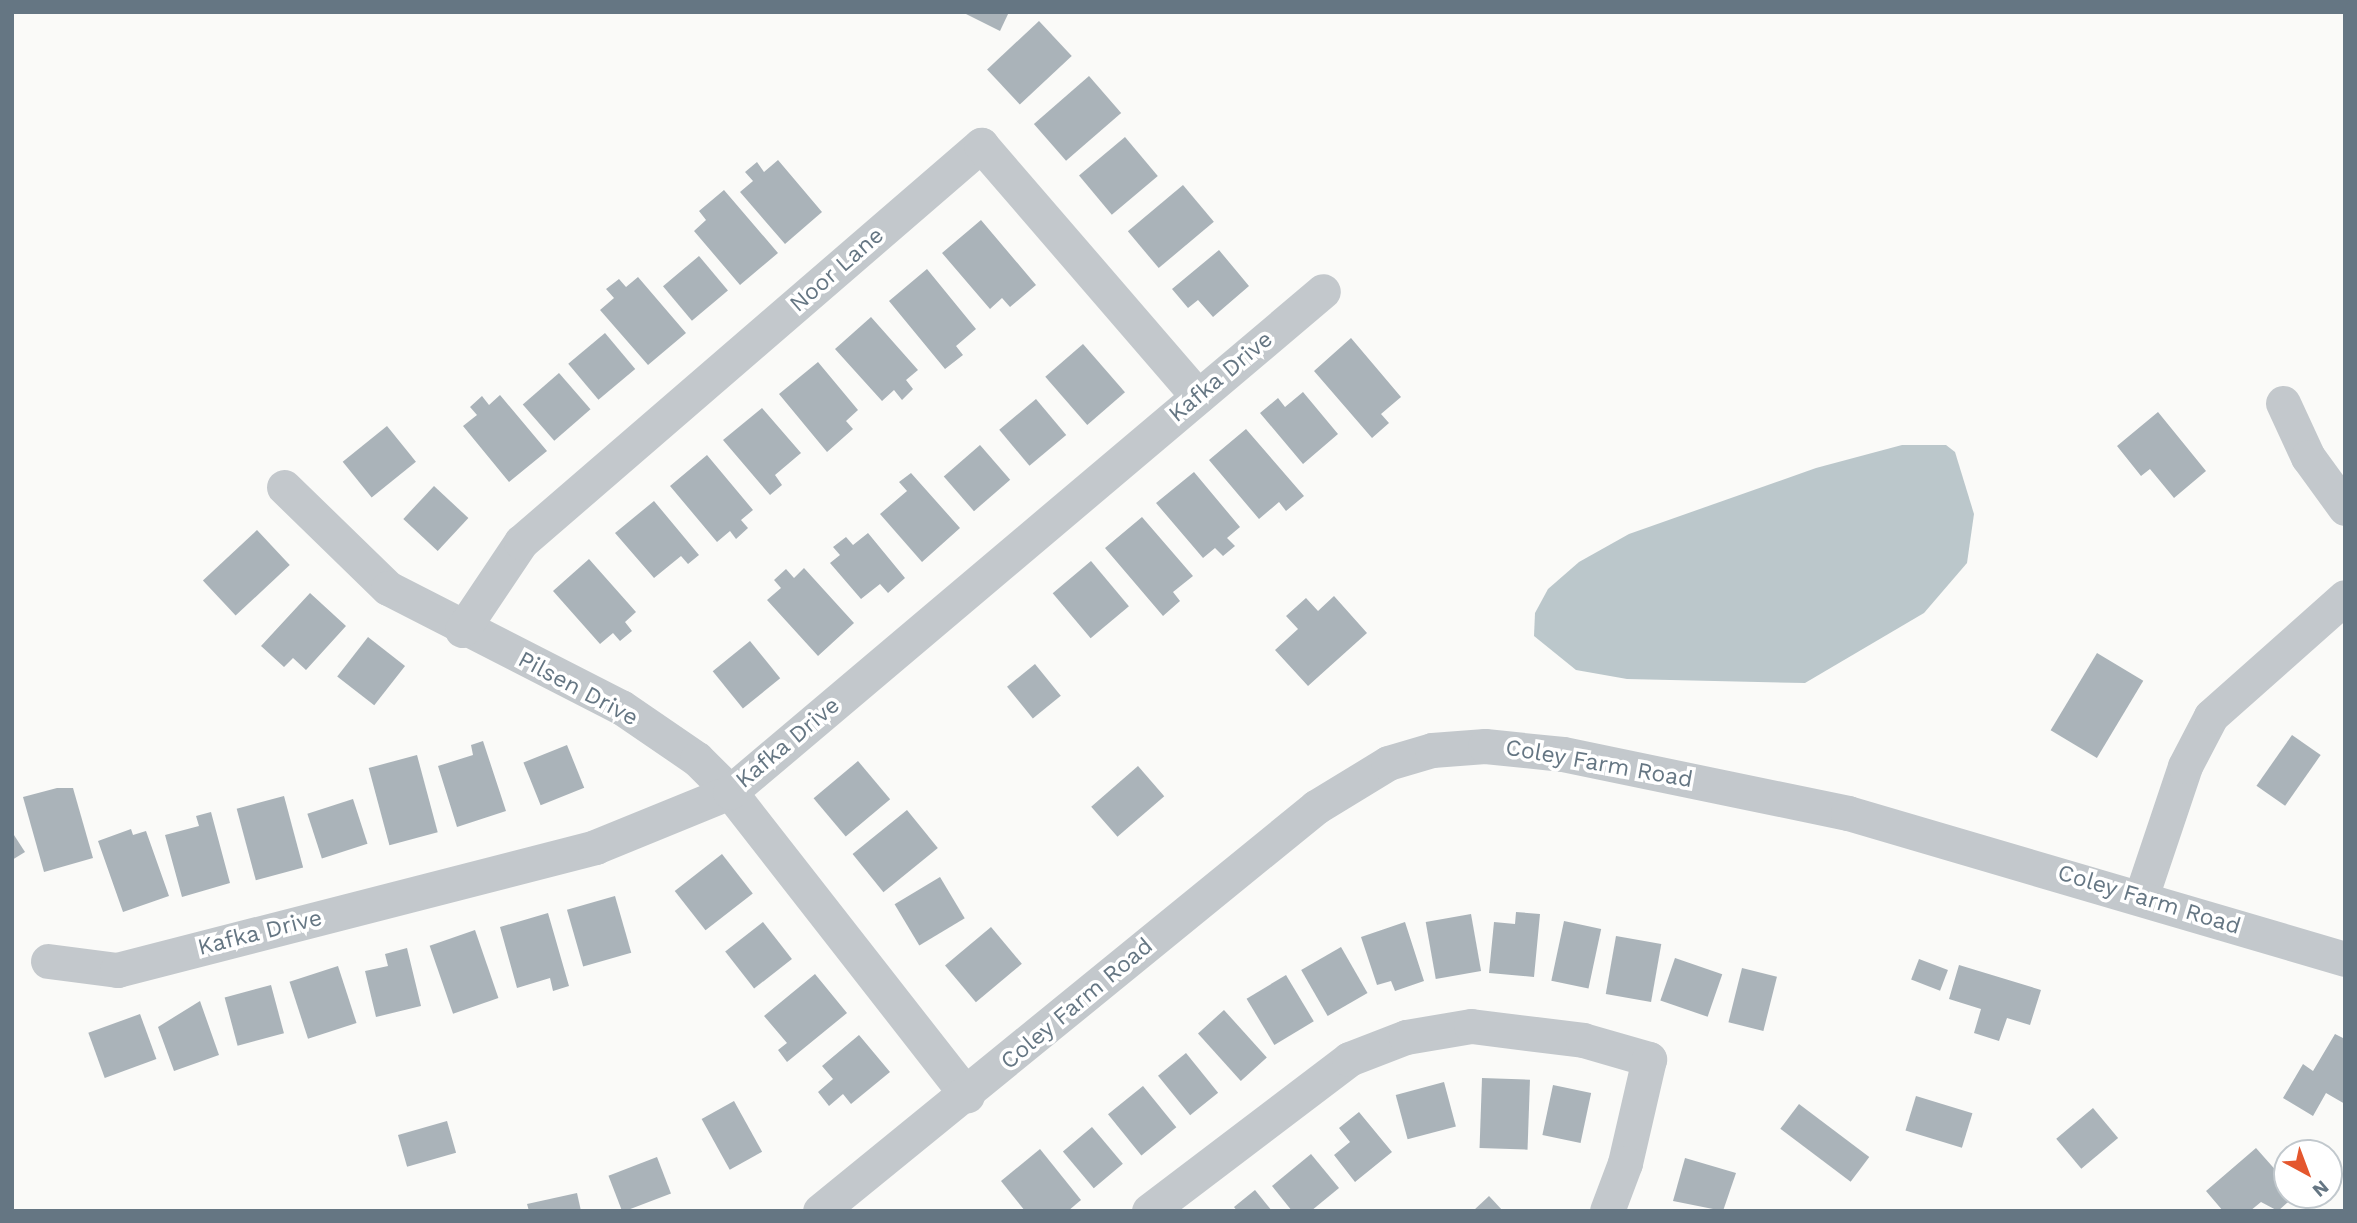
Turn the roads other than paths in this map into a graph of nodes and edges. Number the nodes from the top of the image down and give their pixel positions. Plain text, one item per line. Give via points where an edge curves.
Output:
1 (1323, 291) dead end
2 (1198, 396) junction
3 (2283, 403) dead end
4 (284, 487) dead end
5 (2345, 508) edge
6 (2345, 597) edge
7 (462, 630) junction
8 (730, 792) junction
9 (2141, 897) junction
10 (2345, 959) edge
11 (48, 961) dead end
12 (968, 1095) junction
13 (820, 1211) edge
14 (1149, 1211) edge
15 (1606, 1211) edge

1 - 2 street, Kafka Drive
2 - 7 street, Noor Lane via 981,145 521,542
2 - 8 street, Kafka Drive
3 - 5 street via 2308,457
4 - 7 street, Pilsen Drive via 388,588
6 - 9 street via 2211,716 2185,766
7 - 8 street, Pilsen Drive via 621,707 697,759
8 - 11 street, Kafka Drive via 595,847 117,970
8 - 12 street, Pilsen Drive
9 - 10 street, Coley Farm Road
9 - 12 street, Coley Farm Road via 1848,813 1721,785 1511,747 1432,750 1388,763 1316,807
12 - 13 street, Coley Farm Road
14 - 15 street via 1308,1085 1349,1059 1406,1037 1502,1027 1649,1059 1625,1163

